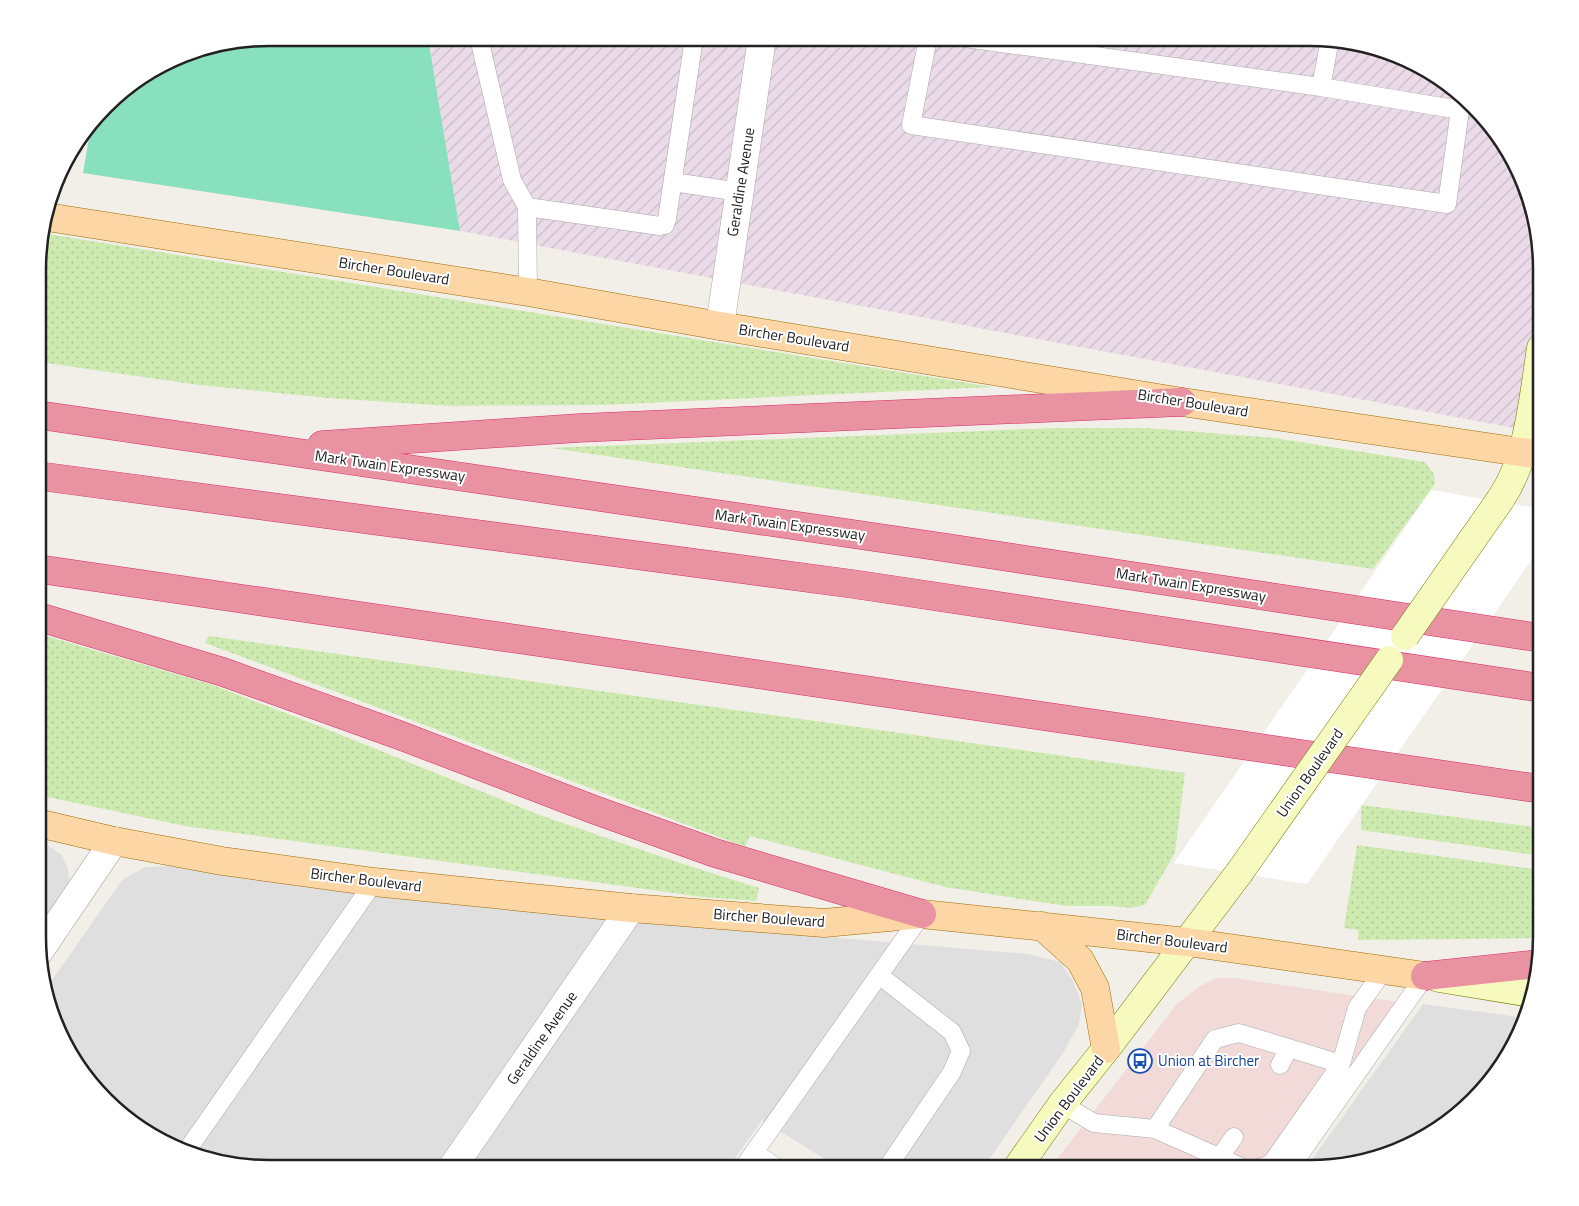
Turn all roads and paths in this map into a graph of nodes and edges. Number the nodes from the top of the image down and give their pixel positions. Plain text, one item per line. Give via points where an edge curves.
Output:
1 (481, 46) edge
2 (693, 46) edge
3 (761, 46) edge
4 (926, 46) edge
5 (1023, 46) edge
6 (1329, 47) edge
7 (1322, 87) junction
8 (673, 182) junction
9 (740, 192) junction
10 (527, 207) junction
11 (53, 218) edge
12 (528, 292) junction
13 (720, 326) junction
14 (1182, 402) junction
15 (46, 416) edge
16 (268, 448) junction
17 (1532, 453) edge
18 (46, 477) edge
19 (46, 569) edge
20 (46, 619) edge
21 (1533, 637) edge
22 (1533, 687) edge
23 (1533, 788) edge
24 (46, 826) edge
25 (114, 841) junction
26 (374, 882) junction
27 (631, 908) junction
28 (922, 914) junction
29 (1042, 926) junction
30 (46, 941) edge
31 (1187, 942) junction
32 (1531, 965) edge
33 (1384, 970) junction
34 (879, 975) junction
35 (1425, 976) junction
36 (1526, 992) edge
37 (1290, 1048) junction
38 (1106, 1049) junction
39 (1280, 1064) dead end
40 (1341, 1064) junction
41 (1062, 1104) junction
42 (1155, 1129) junction
43 (1234, 1137) dead end
44 (191, 1146) edge
45 (754, 1152) junction
46 (1220, 1158) junction
47 (458, 1160) edge
48 (748, 1160) edge
49 (766, 1160) edge
50 (892, 1160) edge
51 (1023, 1160) edge
52 (1225, 1160) edge
53 (1274, 1160) edge
54 (1296, 1160) edge

1 - 10 lane via 512,180
2 - 8 lane
3 - 9 street, Geraldine Avenue
4 - 7 lane via 911,125 1447,204 1460,110
5 - 7 lane
6 - 7 lane
8 - 9 lane
8 - 10 lane via 667,219 665,225 660,226
9 - 13 street, Geraldine Avenue
10 - 12 lane
11 - 12 main road, Bircher Boulevard
12 - 13 main road, Bircher Boulevard
13 - 14 main road, Bircher Boulevard
14 - 16 highway via 579,428
14 - 17 main road, Bircher Boulevard
15 - 16 highway, Mark Twain Expressway
16 - 21 highway, Mark Twain Expressway
17 - 31 main road, Union Boulevard, bridge via 1239,873
18 - 22 highway via 854,584
19 - 23 highway
20 - 28 highway via 224,672 715,853
24 - 25 main road, Bircher Boulevard
25 - 26 main road, Bircher Boulevard via 222,861
25 - 30 street
26 - 27 main road, Bircher Boulevard
26 - 44 lane
27 - 28 main road, Bircher Boulevard via 824,923
27 - 47 street, Geraldine Avenue
28 - 29 main road, Bircher Boulevard
28 - 34 lane
29 - 31 main road, Bircher Boulevard
29 - 38 main road via 1080,960 1095,988
31 - 33 main road, Bircher Boulevard
31 - 38 main road, Union Boulevard
32 - 35 highway
33 - 35 main road, Bircher Boulevard
33 - 40 lane via 1357,1008
34 - 45 lane
34 - 50 lane via 952,1032 961,1051 952,1072
35 - 36 main road, Bircher Boulevard
35 - 54 lane
37 - 39 lane
37 - 40 lane
37 - 42 lane via 1239,1033 1215,1040
38 - 41 main road, Union Boulevard
40 - 53 lane
41 - 42 lane via 1094,1123
41 - 51 main road, Union Boulevard
42 - 46 lane
43 - 46 lane
45 - 48 lane
45 - 49 lane
46 - 52 lane

